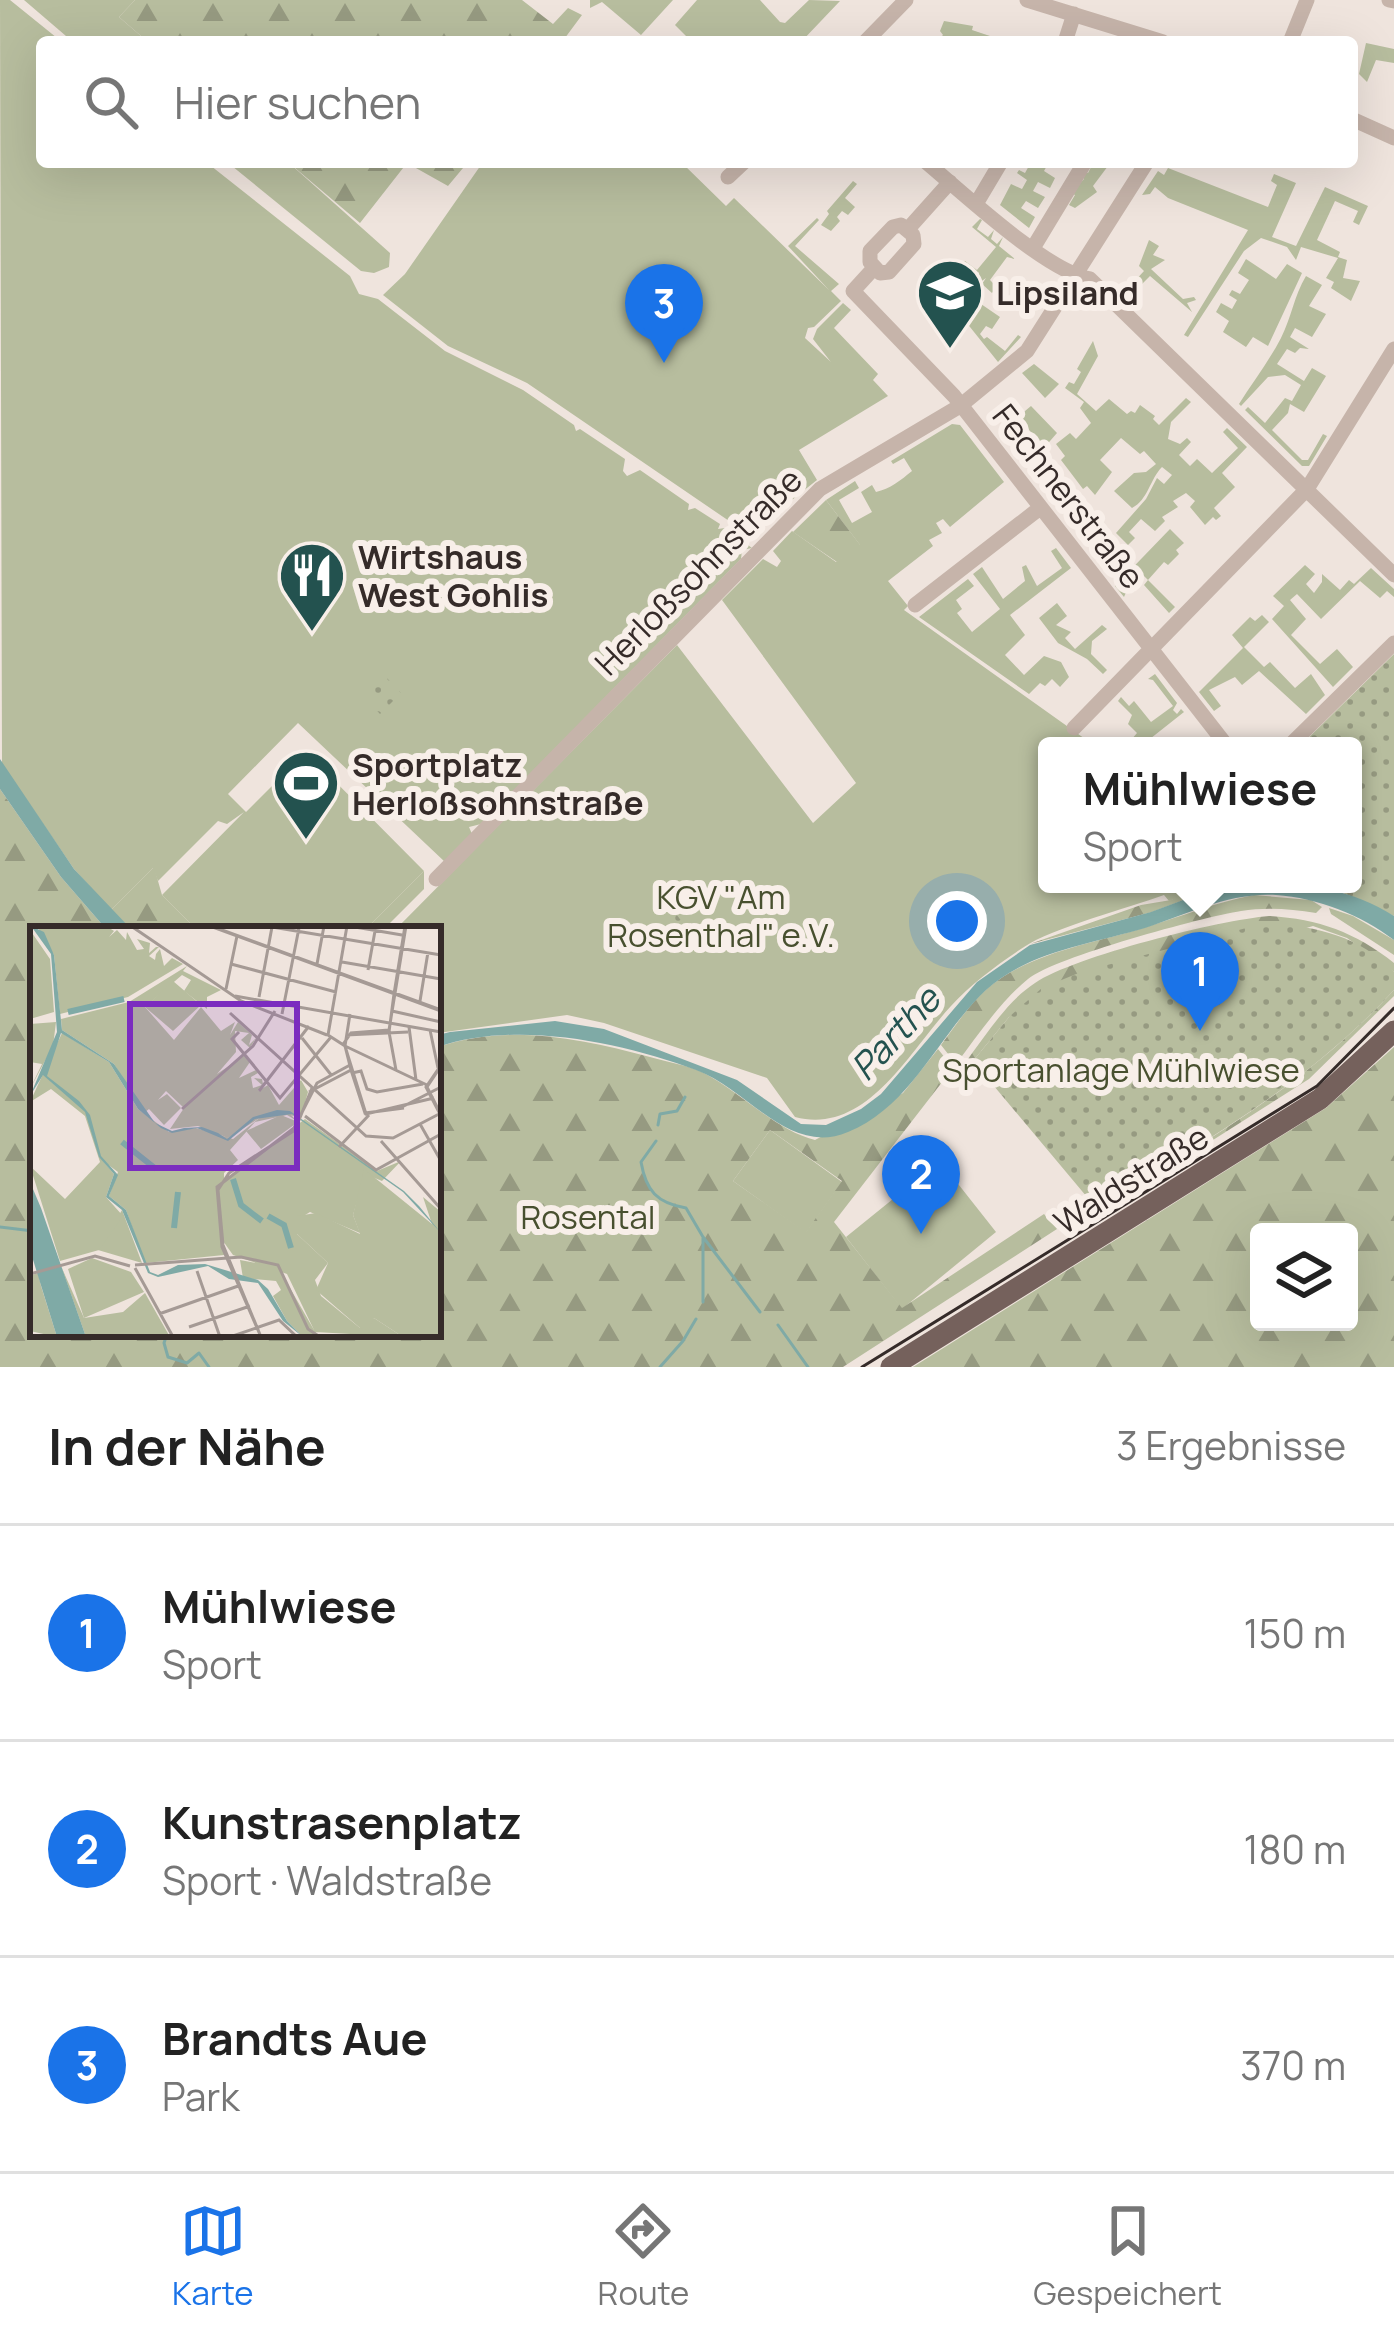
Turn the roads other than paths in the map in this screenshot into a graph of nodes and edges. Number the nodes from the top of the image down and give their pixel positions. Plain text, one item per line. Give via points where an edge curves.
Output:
1 (906, 0) edge
2 (1027, 0) edge
3 (1307, 0) edge
4 (1074, 14) junction
5 (871, 36) edge
6 (1067, 36) edge
7 (1144, 36) edge
8 (1292, 36) edge
9 (1358, 122) edge
10 (1394, 138) edge
11 (738, 168) edge
12 (933, 168) edge
13 (997, 168) edge
14 (1081, 168) edge
15 (1143, 168) edge
16 (728, 177) dead end
17 (950, 182) junction
18 (976, 204) junction
19 (908, 229) junction
20 (1033, 248) junction
21 (874, 268) junction
22 (1075, 277) junction
23 (1394, 349) edge
24 (960, 406) junction
25 (1307, 489) junction
26 (1040, 508) junction
27 (1394, 575) edge
28 (915, 605) dead end
29 (1394, 643) edge
30 (1149, 647) junction
31 (1074, 728) dead end
32 (1220, 737) edge
33 (1298, 737) edge
34 (436, 879) dead end
35 (1394, 1031) edge
36 (891, 1367) edge

1 - 5 street
2 - 4 street
3 - 8 street
4 - 6 street
4 - 7 street
9 - 10 street
11 - 16 street
12 - 17 street
13 - 18 street
14 - 20 street
15 - 22 street, Herloßsohnstraße
17 - 18 street
17 - 19 street
18 - 20 street
19 - 21 street via 892,227 872,249
19 - 21 street via 914,244 889,272
20 - 22 street
21 - 24 street, Fechnerstraße via 853,291
22 - 24 street, Herloßsohnstraße via 1027,352
22 - 25 street via 1090,280
23 - 25 street
24 - 26 street, Fechnerstraße
24 - 34 street, Herloßsohnstraße via 820,489
25 - 27 street
25 - 30 street
26 - 28 street
26 - 30 street, Fechnerstraße
29 - 33 street
30 - 31 street
30 - 32 street, Fechnerstraße
35 - 36 main road, Waldstraße via 1319,1099

